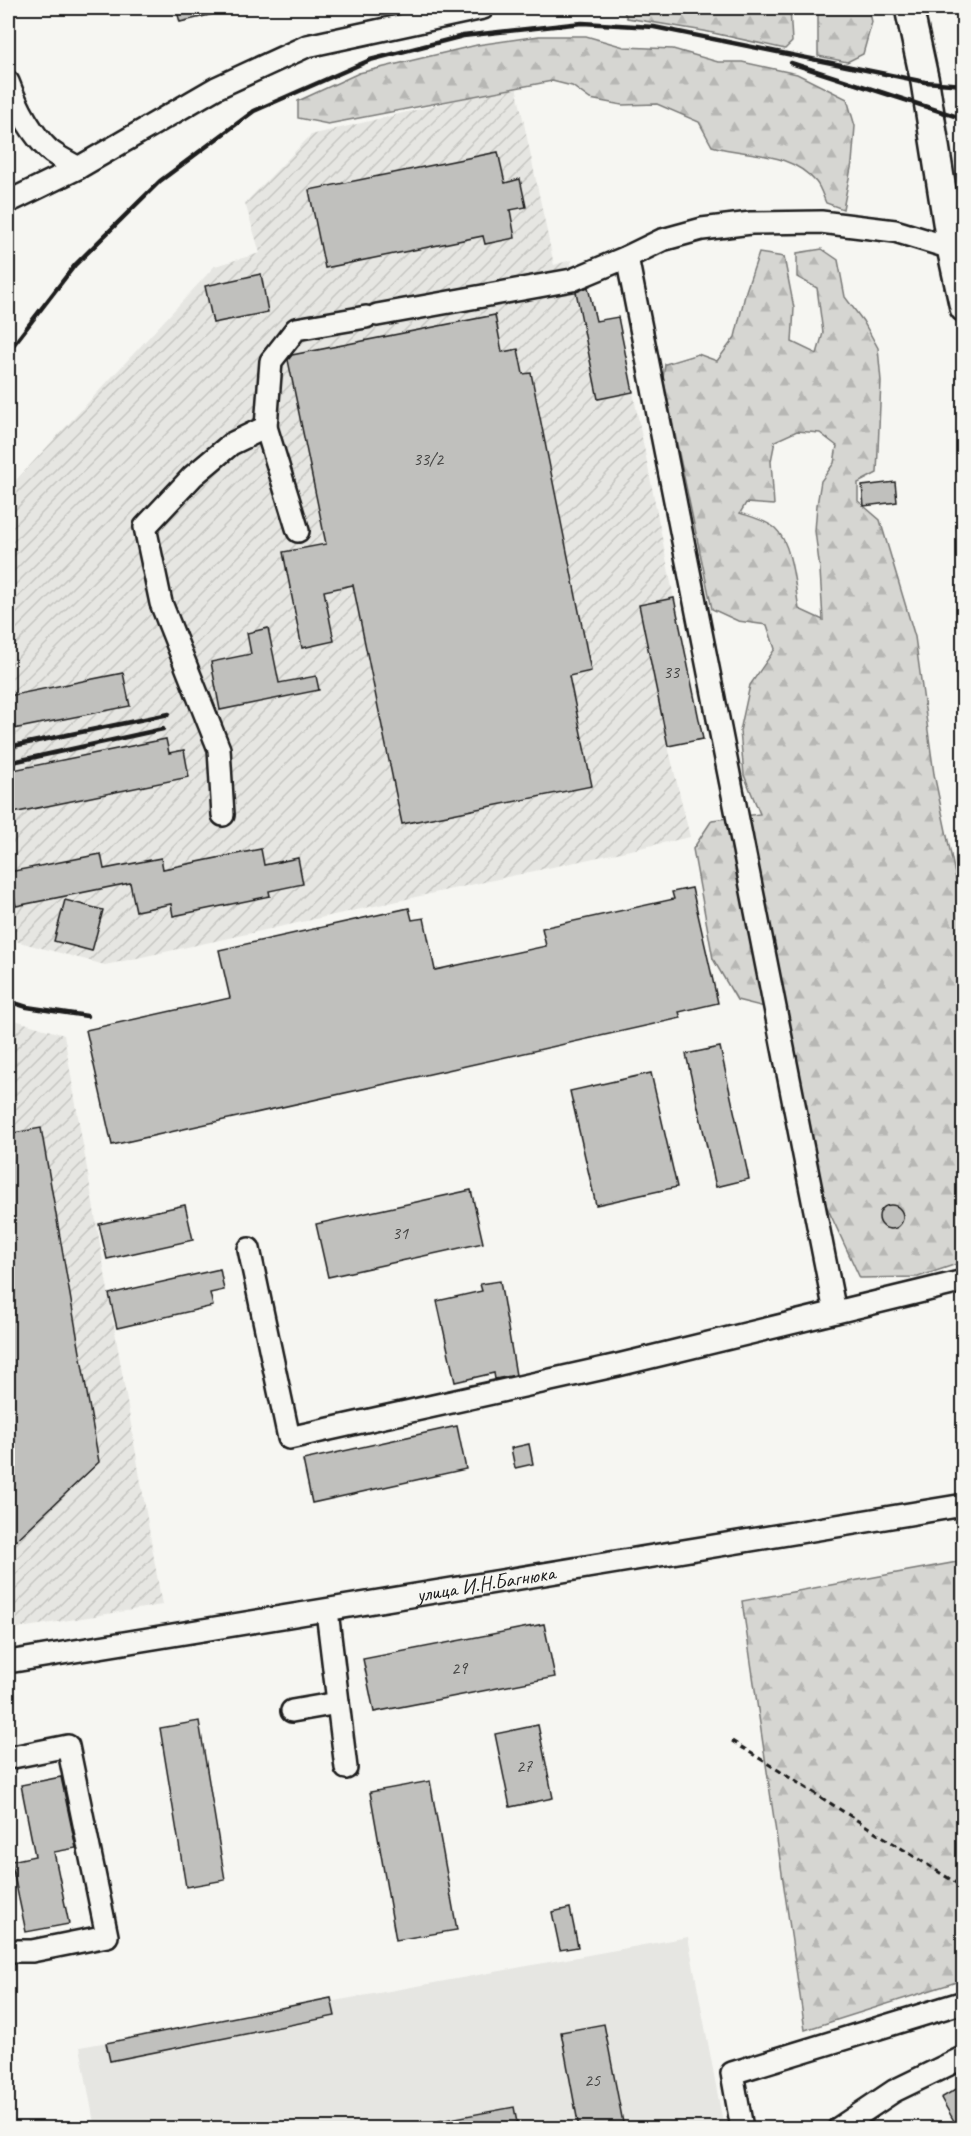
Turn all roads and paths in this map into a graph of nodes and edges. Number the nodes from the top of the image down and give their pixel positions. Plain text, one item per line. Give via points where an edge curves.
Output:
1 (483, 8) edge
2 (909, 8) edge
3 (8, 82) edge
4 (78, 168) junction
5 (8, 202) edge
6 (951, 248) junction
7 (627, 258) junction
8 (963, 308) edge
9 (266, 427) junction
10 (298, 531) dead end
11 (224, 815) dead end
12 (249, 1250) dead end
13 (963, 1281) edge
14 (835, 1312) junction
15 (963, 1505) edge
16 (327, 1611) junction
17 (8, 1662) edge
18 (338, 1703) junction
19 (292, 1711) dead end
20 (732, 1741) dead end
21 (8, 1758) edge
22 (346, 1768) dead end
23 (963, 1888) edge
24 (8, 1951) edge
25 (963, 2001) edge
26 (963, 2056) edge
27 (742, 2128) edge
28 (839, 2128) edge

1 - 4 street via 307,46 216,88
2 - 6 main road
3 - 4 street via 16,103 44,144
4 - 5 street
6 - 7 street via 874,228 821,222 751,223 702,229 662,240
6 - 8 main road
7 - 9 street via 572,280 296,329 271,361
7 - 14 street
9 - 10 street
9 - 11 street via 231,444 193,476 145,527 161,603 219,749
12 - 14 street via 289,1438
13 - 14 street
15 - 16 street, улица И.Н.Багнюка
16 - 17 street, улица И.Н.Багнюка
16 - 18 street
18 - 19 street
18 - 22 street
20 - 23 path
21 - 24 street via 68,1746 106,1936 32,1951
25 - 27 street via 732,2073
26 - 28 street via 894,2091

